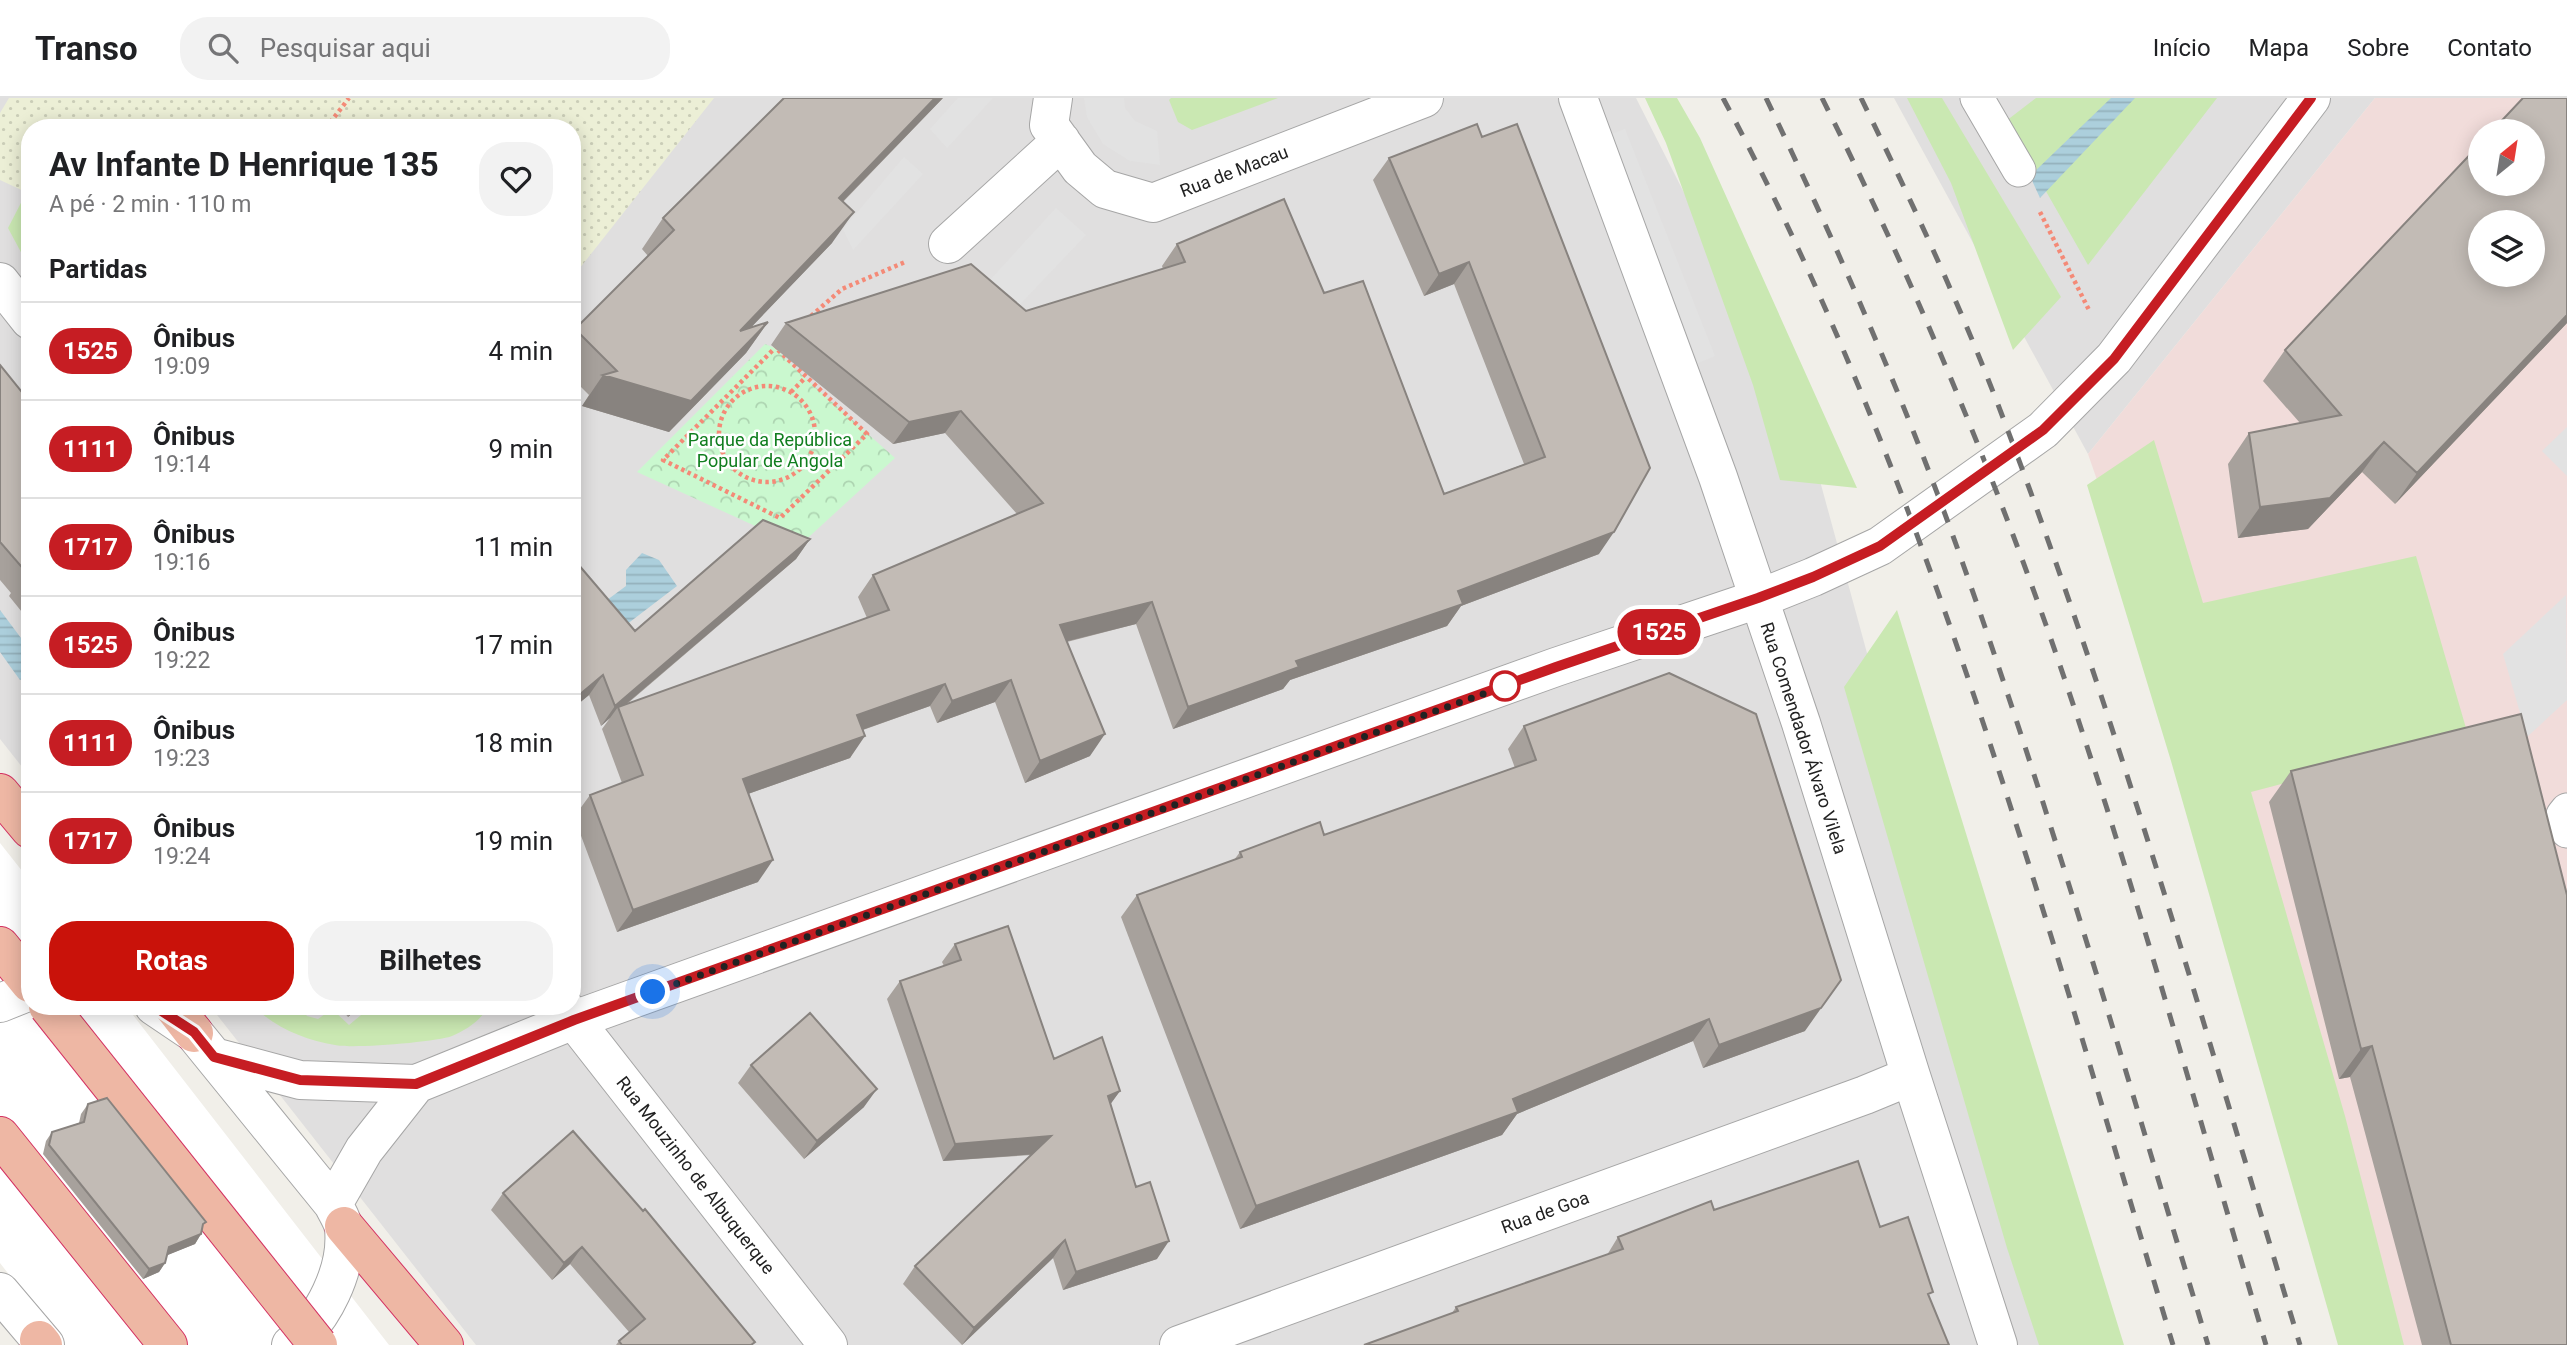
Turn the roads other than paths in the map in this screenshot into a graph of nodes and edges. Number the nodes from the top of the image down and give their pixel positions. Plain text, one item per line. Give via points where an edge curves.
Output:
1 (1053, 98) edge
2 (1424, 98) edge
3 (1578, 98) edge
4 (1977, 98) edge
5 (2311, 98) edge
6 (1061, 141) junction
7 (2019, 170) road end
8 (948, 244) road end
9 (0, 282) edge
10 (21, 309) edge
11 (1758, 598) junction
12 (2567, 810) edge
13 (2567, 831) edge
14 (0, 946) edge
15 (21, 972) edge
16 (21, 995) edge
17 (0, 1003) edge
18 (581, 1008) edge
19 (55, 1015) edge
20 (168, 1015) edge
21 (564, 1015) edge
22 (570, 1015) edge
23 (194, 1032) edge
24 (1911, 1076) junction
25 (416, 1084) junction
26 (0, 1136) edge
27 (338, 1215) junction
28 (0, 1292) edge
29 (42, 1343) edge
30 (168, 1345) edge
31 (291, 1345) edge
32 (318, 1345) edge
33 (444, 1345) edge
34 (828, 1345) edge
35 (1179, 1345) edge
36 (1998, 1345) edge

1 - 6 street, Rua de Macau via 1049,125
2 - 6 street, Rua de Macau via 1153,203 1105,189 1080,168
3 - 11 street, Rua Comendador Álvaro Vilela
4 - 7 lane
5 - 11 street via 2114,359 2043,430 1880,546
6 - 8 street
9 - 10 street
11 - 18 street
11 - 24 street, Rua Comendador Álvaro Vilela
12 - 13 lane via 2563,816
14 - 15 highway
16 - 17 street
19 - 32 highway, bridge
20 - 23 street
21 - 25 street
22 - 34 street, Rua Mouzinho de Albuquerque
23 - 25 street via 300,1080
23 - 27 street
24 - 35 street, Rua de Goa
24 - 36 street, Rua Comendador Álvaro Vilela
25 - 27 street via 364,1150
26 - 30 highway
27 - 31 street via 343,1258 330,1296
27 - 33 highway
28 - 29 street

